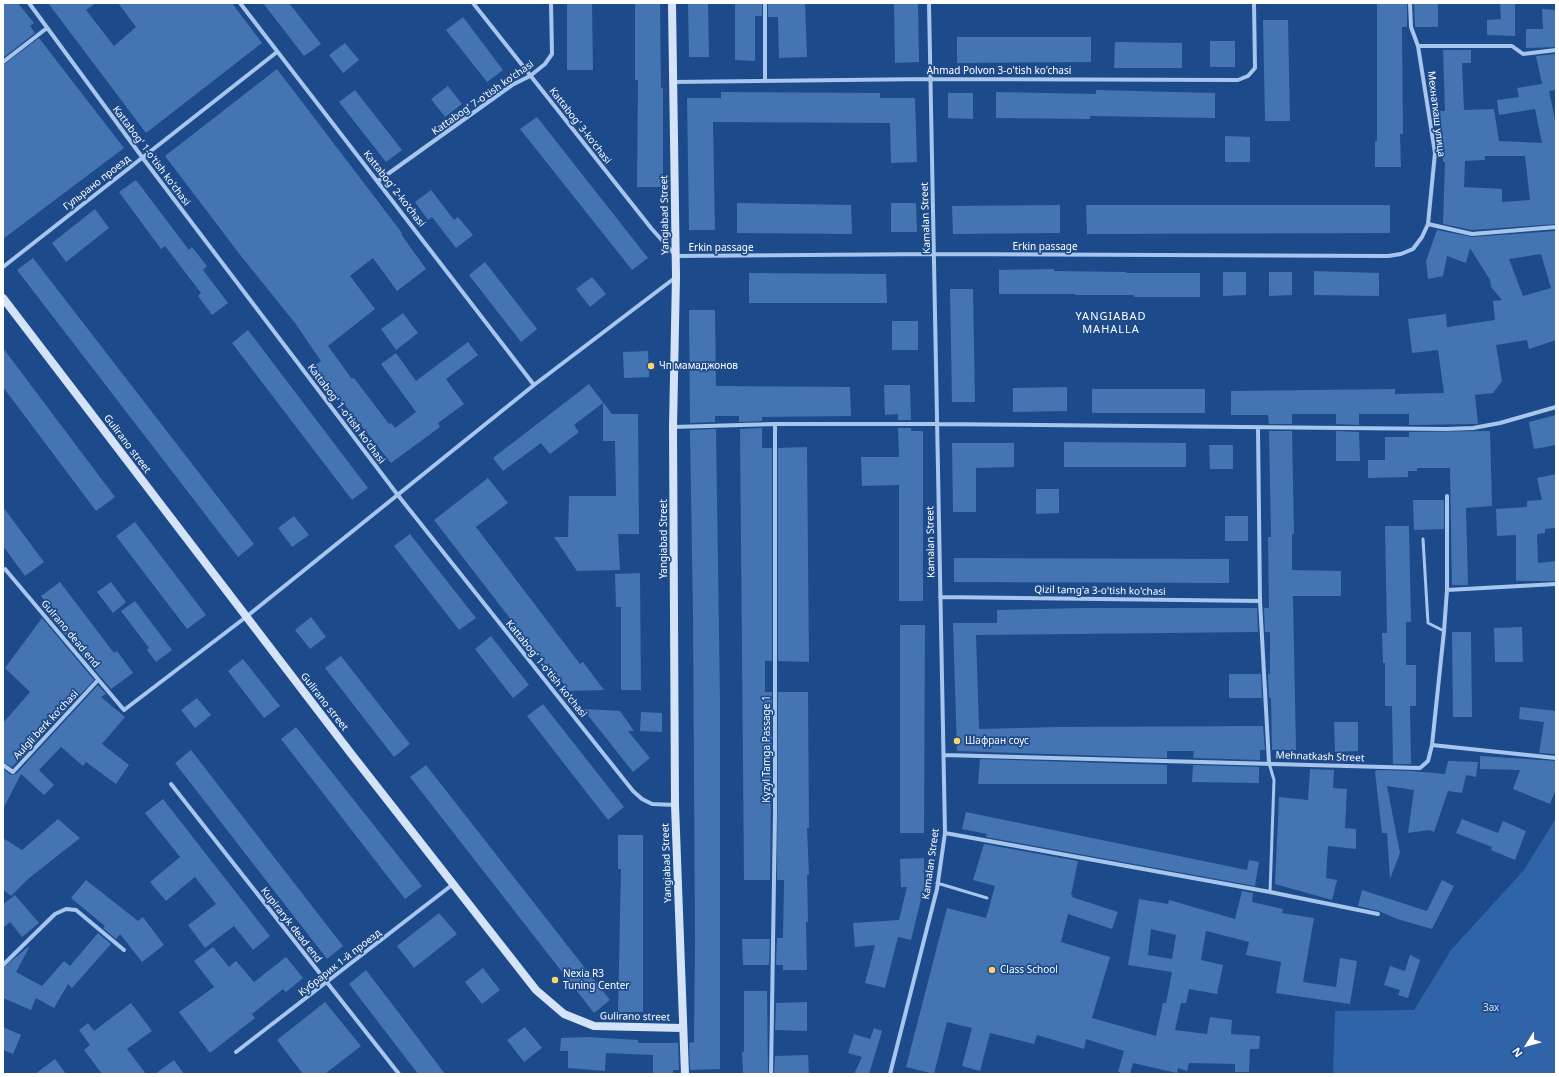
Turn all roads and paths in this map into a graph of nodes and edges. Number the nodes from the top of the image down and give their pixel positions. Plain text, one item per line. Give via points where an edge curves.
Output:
1 (29, 3) edge
2 (240, 3) edge
3 (473, 3) edge
4 (551, 3) edge
5 (672, 3) edge
6 (765, 3) edge
7 (929, 3) edge
8 (1254, 3) edge
9 (1410, 3) edge
10 (47, 28) junction
11 (1418, 46) junction
12 (1556, 50) edge
13 (277, 52) junction
14 (3, 62) edge
15 (530, 76) junction
16 (929, 79) junction
17 (765, 81) junction
18 (673, 82) junction
19 (142, 157) junction
20 (378, 181) junction
21 (1428, 224) junction
22 (1556, 227) edge
23 (1412, 249) joint
24 (935, 254) junction
25 (676, 256) junction
26 (3, 267) edge
27 (676, 276) junction
28 (3, 298) edge
29 (534, 385) junction
30 (1556, 407) edge
31 (775, 424) junction
32 (938, 424) junction
33 (673, 426) junction
34 (1258, 428) junction
35 (396, 494) junction
36 (1447, 496) dead end
37 (1423, 539) dead end
38 (5, 569) dead end
39 (1556, 584) edge
40 (1447, 590) junction
41 (940, 597) junction
42 (1260, 601) junction
43 (246, 618) junction
44 (1444, 630) junction
45 (98, 680) junction
46 (1432, 745) junction
47 (944, 755) junction
48 (1556, 758) edge
49 (1270, 763) junction
50 (3, 765) edge
51 (171, 784) dead end
52 (675, 805) junction
53 (945, 833) junction
54 (937, 883) junction
55 (452, 885) junction
56 (1270, 892) junction
57 (987, 898) dead end
58 (1378, 914) dead end
59 (124, 950) dead end
60 (3, 965) edge
61 (327, 983) junction
62 (682, 1028) junction
63 (236, 1052) dead end
64 (399, 1074) edge
65 (685, 1074) edge
66 (771, 1074) edge
67 (890, 1074) edge

1 - 10 street, Kattabog' 1-o'tish ko'chasi
2 - 13 street, Kattabog' 2-ko'chasi
3 - 15 street, Kattabog' 3-ko'chasi
4 - 15 street, Kattabog' 7-o'tish ko'chasi via 552,54 545,64
5 - 18 street, Yangiabad Street
6 - 17 street
7 - 16 street, Kamalan Street
8 - 16 street, Ahmad Polvon 3-o'tish ko'chasi via 1254,68 1248,76 1238,80
9 - 11 street, Мехнаткаш улица via 1410,26
10 - 14 street
10 - 19 street, Kattabog' 1-o'tish ko'chasi
11 - 12 street via 1512,46 1523,54
11 - 21 street, Мехнаткаш улица via 1435,154
13 - 19 street, Гульрано проезд
13 - 20 street, Kattabog' 2-ko'chasi
15 - 20 street, Kattabog' 7-o'tish ko'chasi via 512,85
15 - 25 street, Kattabog' 3-ko'chasi
16 - 17 street, Ahmad Polvon 3-o'tish ko'chasi
16 - 24 street, Kamalan Street
17 - 18 street, Ahmad Polvon 3-o'tish ko'chasi
18 - 25 street, Yangiabad Street
19 - 26 street, Гульрано проезд
19 - 35 street, Kattabog' 1-o'tish ko'chasi
20 - 29 street, Kattabog' 2-ko'chasi
21 - 22 street via 1472,234
21 - 23 street, Мехнаткаш улица
23 - 24 street, Erkin passage via 1388,256
24 - 25 street, Erkin passage
24 - 32 street, Kamalan Street
25 - 27 street, Yangiabad Street
27 - 29 street
27 - 33 street, Yangiabad Street
28 - 43 street, Gulirano street
29 - 35 street
30 - 34 street via 1500,423 1466,428
31 - 32 street
31 - 33 street
31 - 66 street, Kyzyl Tamga Passage 1 via 775,814
32 - 34 street
32 - 41 street, Kamalan Street
33 - 52 street, Yangiabad Street
34 - 42 street
35 - 43 street
35 - 52 street, Kattabog' 1-o'tish ko'chasi via 633,791 652,804
36 - 40 street, Mehnatkash Street
37 - 44 lane via 1428,623
38 - 45 street, Gulrano dead end
39 - 40 street
40 - 44 street, Mehnatkash Street
41 - 42 street, Qizil tamg'a 3-o'tish ko'chasi
41 - 47 street, Kamalan Street
42 - 49 street
43 - 45 street, Gulrano dead end via 124,710
43 - 55 street, Gulirano street
44 - 46 street, Mehnatkash Street
45 - 50 street, Aulgli berk koʻchasi via 13,772
46 - 48 street
46 - 49 street, Mehnatkash Street via 1428,760 1420,768
47 - 49 street, Mehnatkash Street
47 - 53 street, Kamalan Street
49 - 56 lane via 1274,780
51 - 61 street, Kupiraryk dead end
52 - 62 street, Yangiabad Street
53 - 54 street, Kamalan Street
53 - 56 street
54 - 57 lane
54 - 67 street, Kamalan Street
55 - 61 street, Кубрарик 1-й проезд
55 - 62 street, Gulirano street via 536,990 564,1014 581,1022 606,1027
56 - 58 street
59 - 60 street via 76,910 66,909 55,914
61 - 63 street, Кубрарик 1-й проезд
61 - 64 street, Kupiraryk dead end
62 - 65 street, Yangiabad Street

